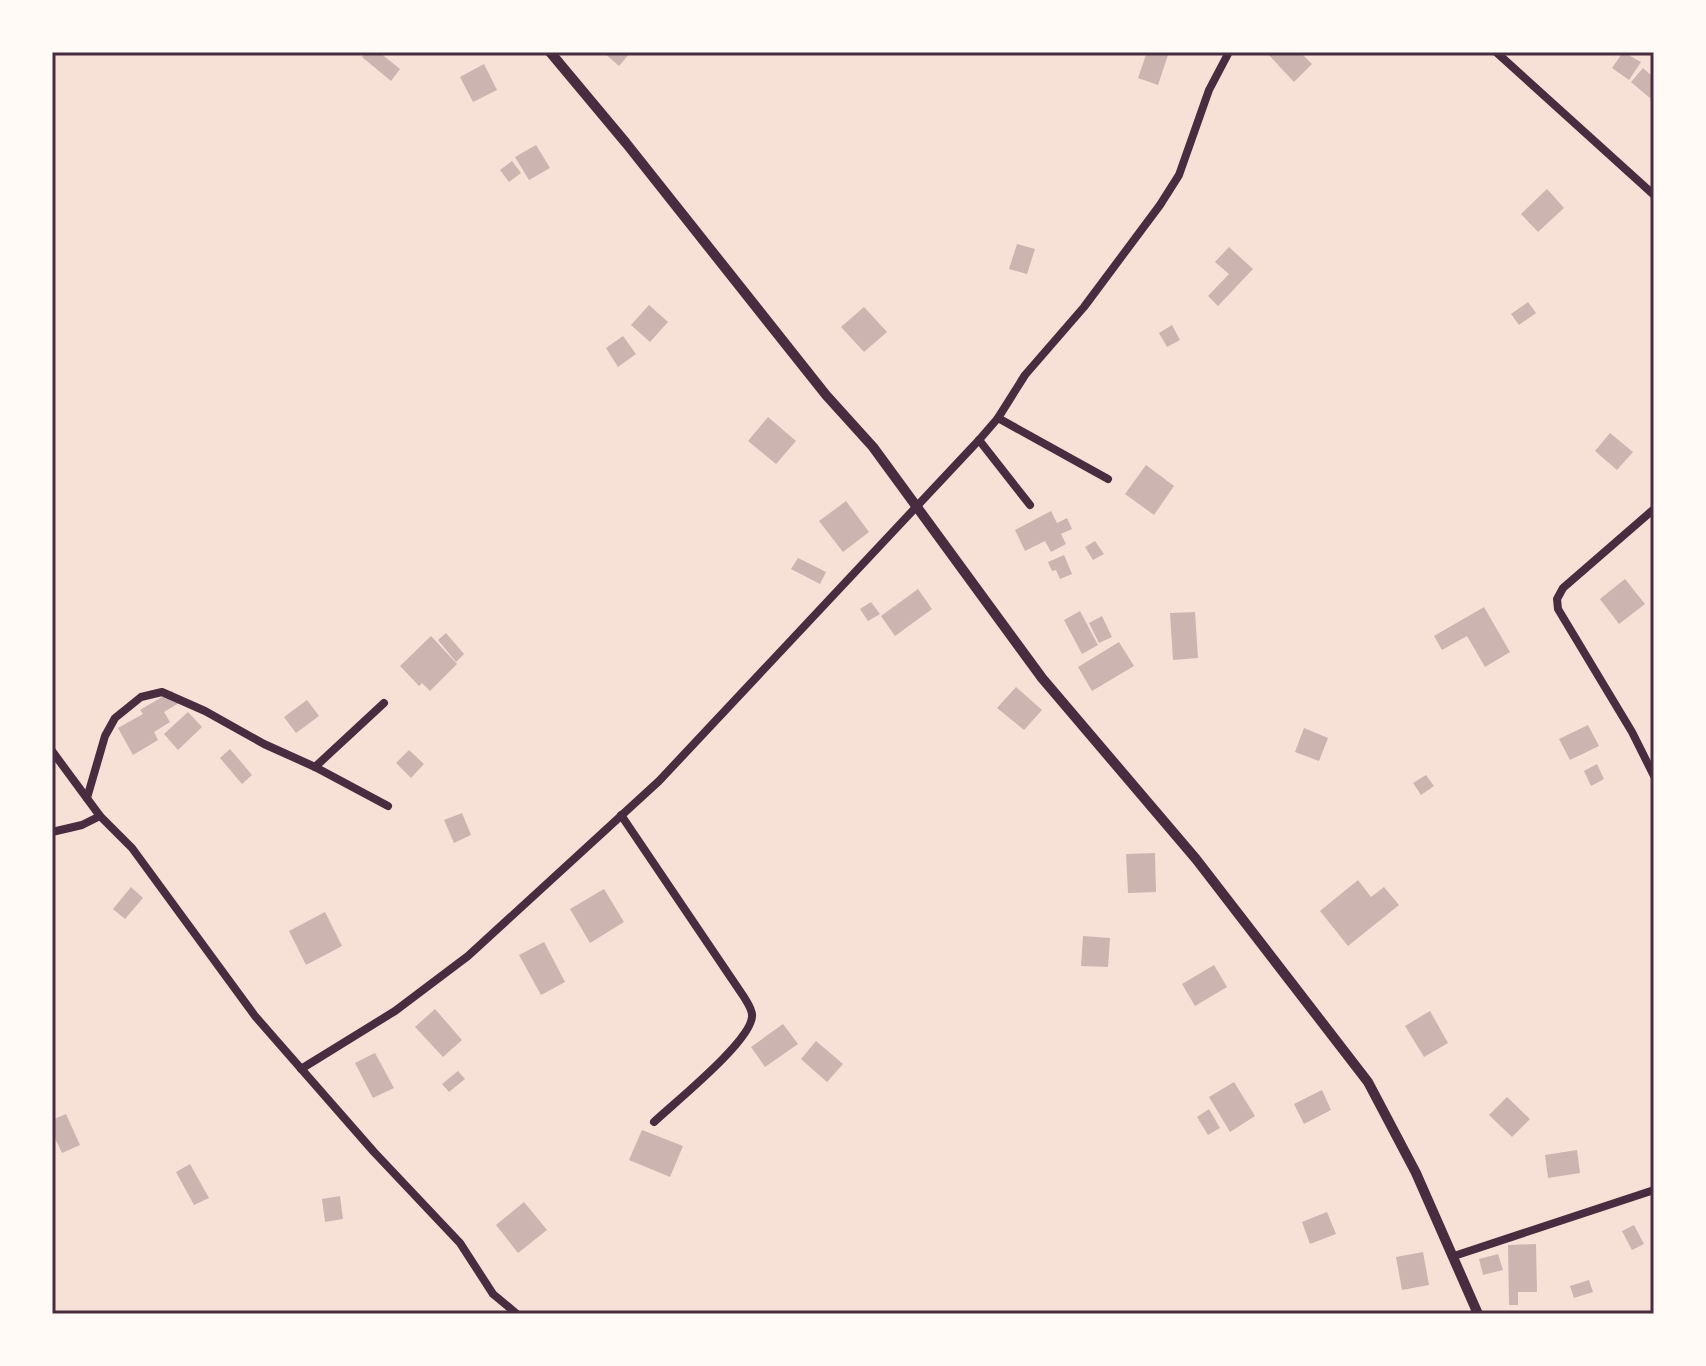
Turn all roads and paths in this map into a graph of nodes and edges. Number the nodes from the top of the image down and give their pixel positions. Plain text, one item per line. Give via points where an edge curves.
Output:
1 (550, 52) edge
2 (1229, 52) edge
3 (1496, 52) edge
4 (1654, 195) edge
5 (998, 418) junction
6 (979, 440) junction
7 (1108, 479) dead end
8 (1030, 505) dead end
9 (914, 507) junction
10 (1654, 509) edge
11 (384, 703) dead end
12 (52, 751) edge
13 (315, 767) junction
14 (1654, 776) edge
15 (87, 798) junction
16 (388, 806) dead end
17 (621, 815) junction
18 (100, 816) junction
19 (52, 832) edge
20 (301, 1069) junction
21 (654, 1122) dead end
22 (1654, 1190) edge
23 (1454, 1256) junction
24 (517, 1314) edge
25 (1478, 1314) edge

1 - 9 street via 873,447
2 - 5 street via 1209,90 1179,175 1101,285 1025,375
3 - 4 street
5 - 6 street
5 - 7 street
6 - 8 street
6 - 9 street
9 - 17 street via 691,749
9 - 23 street via 1042,678 1196,859 1368,1082
10 - 14 street via 1557,599 1568,628
11 - 13 street
12 - 15 street
13 - 15 street via 174,695 148,693 115,718
13 - 16 street
15 - 18 street
17 - 20 street via 468,956 395,1011
17 - 21 street via 752,1014 749,1031 735,1047
18 - 19 street
18 - 20 street via 132,848 255,1016
20 - 24 street via 460,1243 493,1294
22 - 23 street
23 - 25 street

